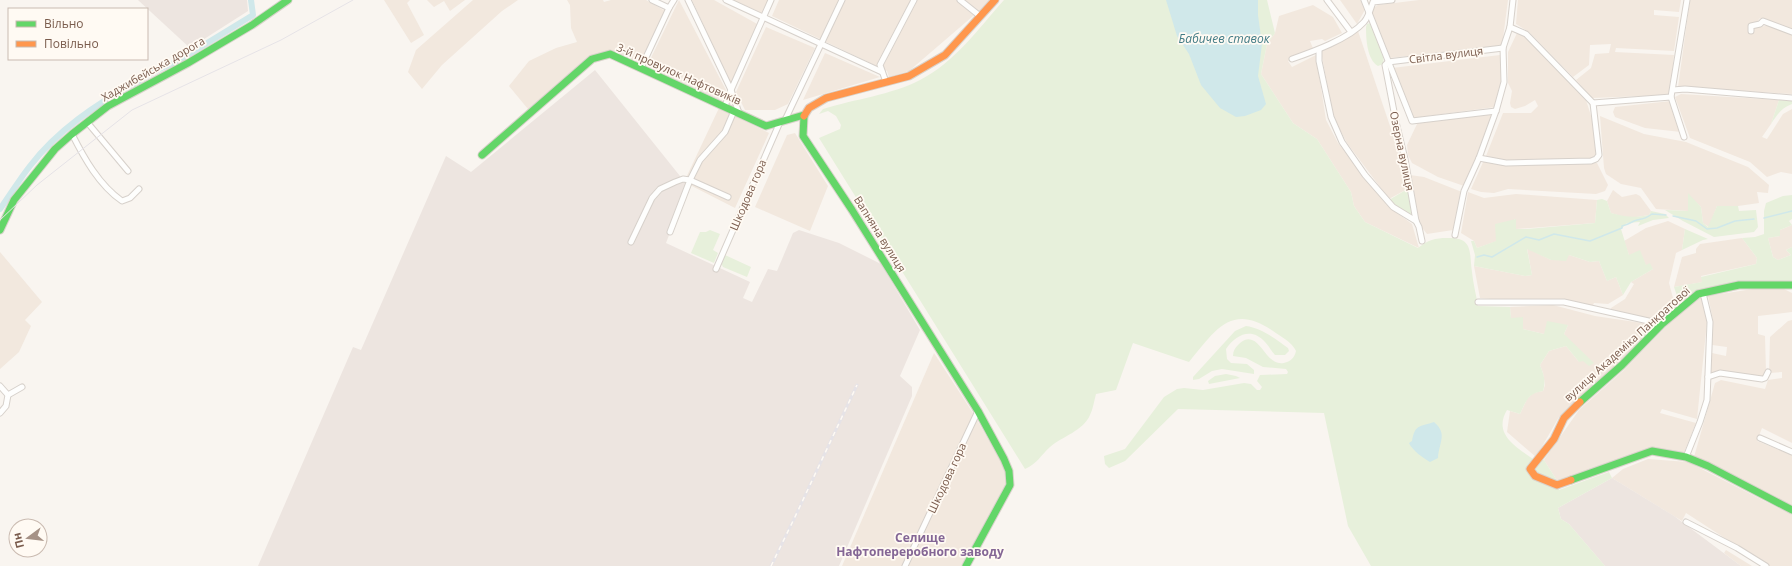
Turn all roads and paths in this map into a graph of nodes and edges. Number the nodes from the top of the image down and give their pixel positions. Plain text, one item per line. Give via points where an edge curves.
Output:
1 (288, 0) edge
2 (652, 0) edge
3 (674, 0) edge
4 (688, 0) edge
5 (726, 0) edge
6 (771, 0) edge
7 (842, 0) edge
8 (914, 0) edge
9 (960, 0) edge
10 (995, 0) edge
11 (1327, 0) edge
12 (1364, 0) edge
13 (1392, 0) edge
14 (1513, 0) edge
15 (1687, 0) edge
16 (669, 8) junction
17 (1369, 13) junction
18 (980, 16) junction
19 (763, 17) junction
20 (1510, 27) junction
21 (1750, 31) dead end
22 (1351, 32) junction
23 (1792, 32) edge
24 (821, 44) junction
25 (1503, 48) junction
26 (1319, 50) junction
27 (1292, 59) dead end
28 (1388, 62) junction
29 (642, 68) junction
30 (882, 72) junction
31 (886, 82) junction
32 (731, 90) junction
33 (1673, 90) junction
34 (1671, 97) junction
35 (1792, 98) edge
36 (1593, 103) junction
37 (725, 106) junction
38 (1496, 111) junction
39 (737, 112) junction
40 (804, 115) junction
41 (782, 121) junction
42 (87, 122) junction
43 (72, 134) junction
44 (1684, 137) dead end
45 (482, 155) dead end
46 (1479, 158) junction
47 (128, 171) dead end
48 (690, 180) junction
49 (139, 189) dead end
50 (728, 197) dead end
51 (1416, 221) junction
52 (0, 230) edge
53 (670, 232) dead end
54 (1455, 235) dead end
55 (1422, 241) dead end
56 (631, 242) dead end
57 (716, 269) dead end
58 (1792, 285) edge
59 (1703, 293) junction
60 (1478, 302) dead end
61 (1662, 324) junction
62 (1768, 372) dead end
63 (1708, 377) junction
64 (0, 386) edge
65 (22, 387) dead end
66 (8, 395) junction
67 (978, 411) junction
68 (0, 413) edge
69 (1760, 438) dead end
70 (1792, 452) edge
71 (1686, 457) junction
72 (1792, 510) edge
73 (1686, 522) dead end
74 (905, 566) edge
75 (966, 566) edge
76 (1766, 566) edge

1 - 42 street, Хаджибейська дорога via 252,25 128,94
2 - 16 street
3 - 16 street
4 - 32 street
5 - 19 street
6 - 19 street
7 - 24 street, Шкодова гора
8 - 30 street via 880,65
9 - 18 street
10 - 18 street
11 - 22 street
12 - 17 street
13 - 17 street via 1373,2
14 - 20 street
15 - 33 street
16 - 29 street
17 - 22 street via 1365,22
17 - 28 street
18 - 31 street via 946,55 910,76
19 - 24 street
19 - 32 street
20 - 25 street
20 - 36 street via 1526,34
21 - 23 street via 1751,26 1763,21
22 - 26 street
24 - 30 street
24 - 41 street, Шкодова гора
25 - 28 street, Світла вулиця
25 - 38 street via 1504,82
26 - 27 street
26 - 51 street via 1331,117 1342,142 1365,175 1393,207
28 - 38 street via 1412,121
28 - 51 street, Озерна вулиця via 1385,65 1385,73
29 - 37 street, 3-й провулок Нафтовиків
29 - 45 street, 3-й провулок Нафтовиків via 610,54 592,59
30 - 31 street
31 - 40 street via 826,98 808,108
32 - 37 street
32 - 39 street
33 - 34 street
33 - 35 street
34 - 36 street
34 - 44 street
36 - 46 street via 1599,155 1596,159 1585,162 1506,164
37 - 39 street, 3-й провулок Нафтовиків
38 - 46 street
39 - 41 street, 3-й провулок Нафтовиків via 766,126
39 - 48 street via 725,132 700,160
40 - 41 street, 3-й провулок Нафтовиків
40 - 67 street, Вапняна вулиця via 803,136
41 - 57 street, Шкодова гора
42 - 43 street, Хаджибейська дорога
42 - 47 street
43 - 49 street via 85,158 113,195 122,201 130,198
43 - 52 street, Хаджибейська дорога via 56,149 14,200
46 - 54 street via 1464,191
48 - 50 street
48 - 53 street
48 - 56 street via 683,179 660,189 652,198
51 - 55 street, Озерна вулиця
58 - 59 street, вулиця Академіка Панкратової via 1739,285
59 - 61 street, вулиця Академіка Панкратової via 1693,298
59 - 63 street via 1710,322
60 - 61 street via 1564,302
61 - 71 street, вулиця Академіка Панкратової via 1622,365 1570,410 1554,439 1530,469 1535,476 1557,485 1652,451
62 - 63 street via 1762,380 1720,373
63 - 71 street via 1707,400
64 - 66 street
65 - 66 street
66 - 68 street via 6,406
67 - 74 street, Шкодова гора
67 - 75 street, Вапняна вулиця via 1004,459 1009,471 1010,485
69 - 70 street
71 - 72 street
73 - 76 street

